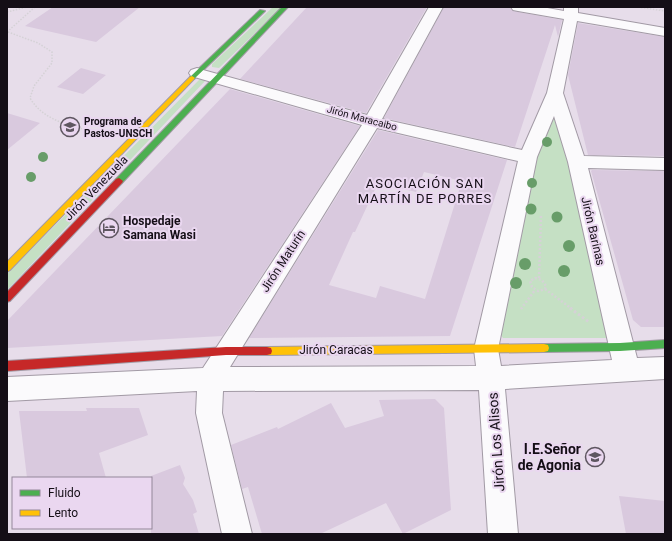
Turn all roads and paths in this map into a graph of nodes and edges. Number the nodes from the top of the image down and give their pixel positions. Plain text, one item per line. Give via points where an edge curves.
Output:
1 (28, 7) edge
2 (35, 7) edge
3 (265, 7) edge
4 (285, 7) edge
5 (436, 7) edge
6 (518, 7) edge
7 (638, 7) edge
8 (575, 10) edge
9 (665, 11) edge
10 (7, 12) edge
11 (665, 20) edge
12 (7, 32) edge
13 (665, 32) edge
14 (197, 73) junction
15 (217, 78) junction
16 (555, 93) junction
17 (372, 122) junction
18 (107, 136) dead end
19 (528, 157) junction
20 (577, 162) junction
21 (665, 164) edge
22 (7, 268) edge
23 (545, 289) junction
24 (7, 298) edge
25 (665, 344) edge
26 (486, 350) junction
27 (226, 351) junction
28 (624, 358) junction
29 (7, 366) edge
30 (665, 368) edge
31 (491, 378) junction
32 (210, 379) junction
33 (7, 389) edge
34 (500, 533) edge
35 (237, 534) edge

1 - 10 path
2 - 12 path
3 - 14 street, Jirón Venezuela
4 - 15 street, Jirón Venezuela
5 - 17 street, Jirón Maturín
6 - 8 street
7 - 9 path
8 - 11 street
8 - 13 street
8 - 16 street, Jirón Barinas
12 - 18 path via 38,43 52,52 52,63 34,86 30,98 36,108 54,120
14 - 15 street, Jirón Maracaibo
14 - 22 street, Jirón Venezuela
15 - 17 street, Jirón Maracaibo
15 - 24 street, Jirón Venezuela
16 - 19 street, Jirón Barinas
16 - 20 street, Jirón Barinas
17 - 19 street, Jirón Maracaibo
17 - 27 street, Jirón Maturín
19 - 26 street, Jirón Barinas
20 - 21 street
20 - 28 street, Jirón Barinas
23 - 23 path via 535,290 530,281 535,278 542,280
23 - 28 path
25 - 28 street, Jirón Caracas
26 - 27 street, Jirón Caracas
26 - 28 street, Jirón Caracas
26 - 31 street, Jirón Los Alisos
27 - 29 street, Jirón Caracas
27 - 32 street, Jirón Maturín
28 - 30 street, Jirón Caracas
28 - 31 street, Jirón Caracas
31 - 32 street, Jirón Caracas
31 - 34 street, Jirón Los Alisos
32 - 33 street, Jirón Caracas
32 - 35 street, Jirón Maturín via 209,413

